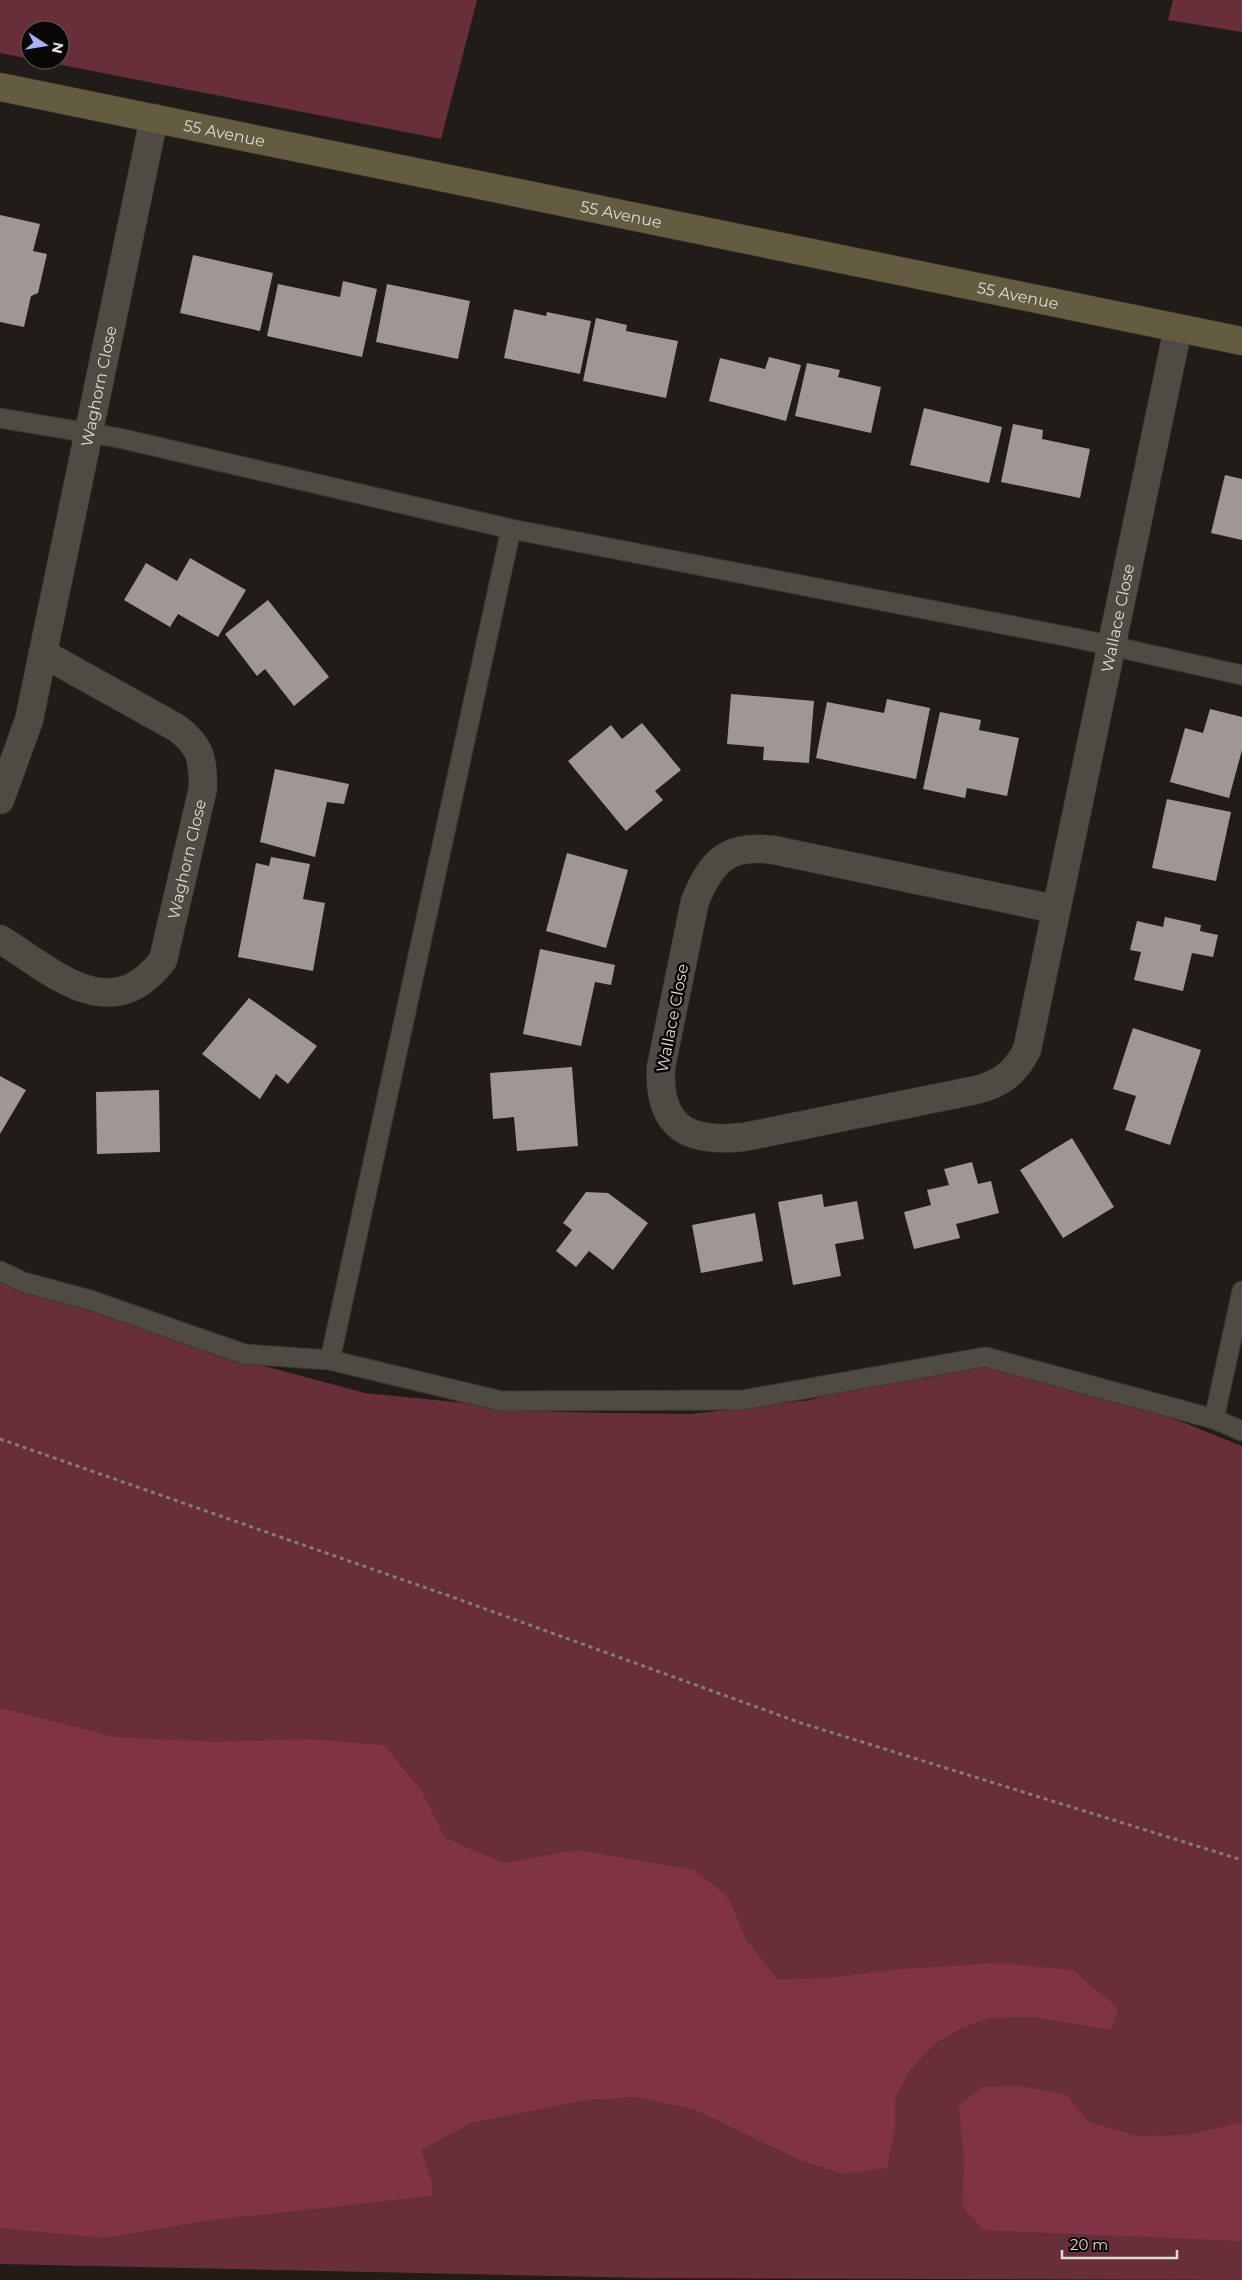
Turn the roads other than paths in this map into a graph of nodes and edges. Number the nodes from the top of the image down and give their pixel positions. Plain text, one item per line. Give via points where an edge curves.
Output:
1 (0, 86) edge
2 (154, 118) junction
3 (1178, 328) junction
4 (1242, 341) edge
5 (0, 418) edge
6 (89, 432) junction
7 (511, 529) junction
8 (1112, 646) junction
9 (44, 654) junction
10 (1242, 675) edge
11 (0, 800) edge
12 (1055, 908) junction
13 (0, 939) edge
14 (0, 1271) edge
15 (1242, 1292) edge
16 (330, 1360) junction
17 (1214, 1419) junction
18 (1242, 1431) edge

1 - 2 street, 55 Avenue
2 - 3 street, 55 Avenue
2 - 6 street, Waghorn Close
3 - 4 street, 55 Avenue
3 - 8 street, Wallace Close
5 - 6 lane
6 - 7 lane
6 - 9 street, Waghorn Close
7 - 8 lane
7 - 16 lane
8 - 10 lane
8 - 12 street, Wallace Close
9 - 11 street, Waghorn Close via 26,733
9 - 13 street, Waghorn Close via 178,728 192,740 200,753 203,788 163,960 151,976 137,986 119,992 89,991 72,984
12 - 12 street, Wallace Close via 774,850 743,849 726,855 713,866 695,901 661,1067 660,1086 664,1103 673,1120 688,1134 723,1140 993,1086 1014,1071 1027,1050
14 - 16 lane via 23,1282 90,1300 244,1354
15 - 17 lane
16 - 17 lane via 501,1400 743,1400 985,1358
17 - 18 lane

